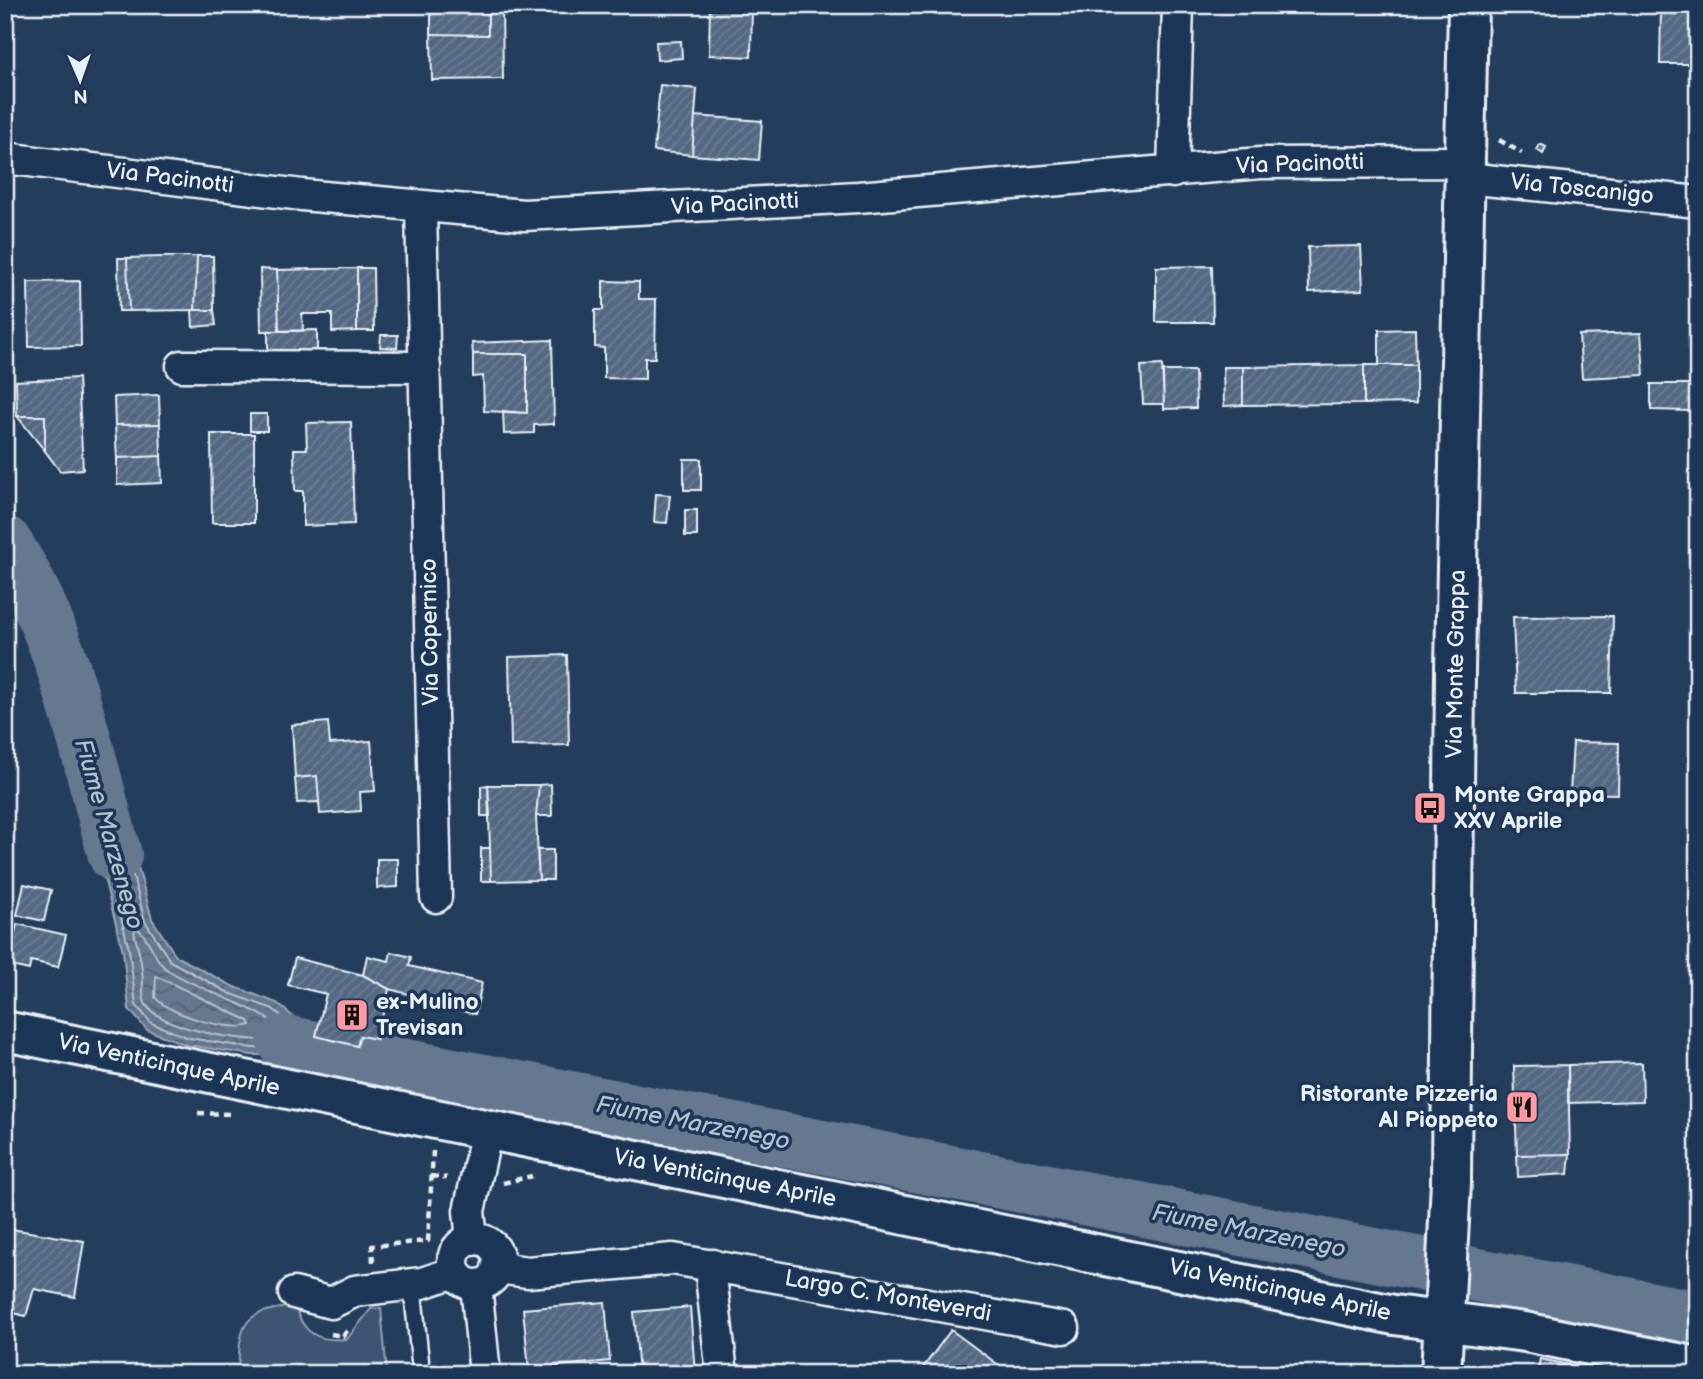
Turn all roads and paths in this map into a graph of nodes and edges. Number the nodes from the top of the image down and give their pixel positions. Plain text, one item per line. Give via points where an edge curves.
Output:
1 (1178, 5) edge
2 (1468, 5) edge
3 (5, 158) edge
4 (1466, 170) junction
5 (1173, 172) junction
6 (1698, 202) edge
7 (421, 207) junction
8 (182, 366) dead end
9 (425, 367) junction
10 (436, 897) dead end
11 (5, 1031) edge
12 (487, 1130) junction
13 (436, 1151) dead end
14 (713, 1265) junction
15 (374, 1272) dead end
16 (476, 1275) junction
17 (412, 1283) junction
18 (294, 1293) dead end
19 (1446, 1306) junction
20 (1064, 1328) dead end
21 (420, 1361) dead end
22 (1698, 1367) edge
23 (485, 1374) edge
24 (722, 1374) edge
25 (1441, 1374) edge

1 - 5 street
2 - 4 main road, Via Monte Grappa
3 - 7 street, Via Pacinotti
4 - 5 street, Via Pacinotti via 1261,163
4 - 6 street, Via Toscanigo
4 - 19 main road, Via Monte Grappa
5 - 7 street, Via Pacinotti via 611,211 524,215
7 - 9 street, Via Copernico
8 - 9 street
9 - 10 street, Via Copernico
11 - 12 main road, Via Venticinque Aprile
12 - 16 street via 469,1211 472,1240 481,1240 495,1251
12 - 19 main road, Via Venticinque Aprile via 1343,1305
13 - 15 path via 428,1241 372,1246
14 - 16 street, Largo C. Monteverdi via 673,1259
14 - 20 street, Largo C. Monteverdi
14 - 24 street
16 - 17 street, Largo C. Monteverdi
16 - 23 street
17 - 18 street, Largo C. Monteverdi via 355,1291 331,1303
17 - 21 lane
19 - 22 main road, Via Venticinque Aprile via 1525,1332
19 - 25 main road, Via Monte Grappa

